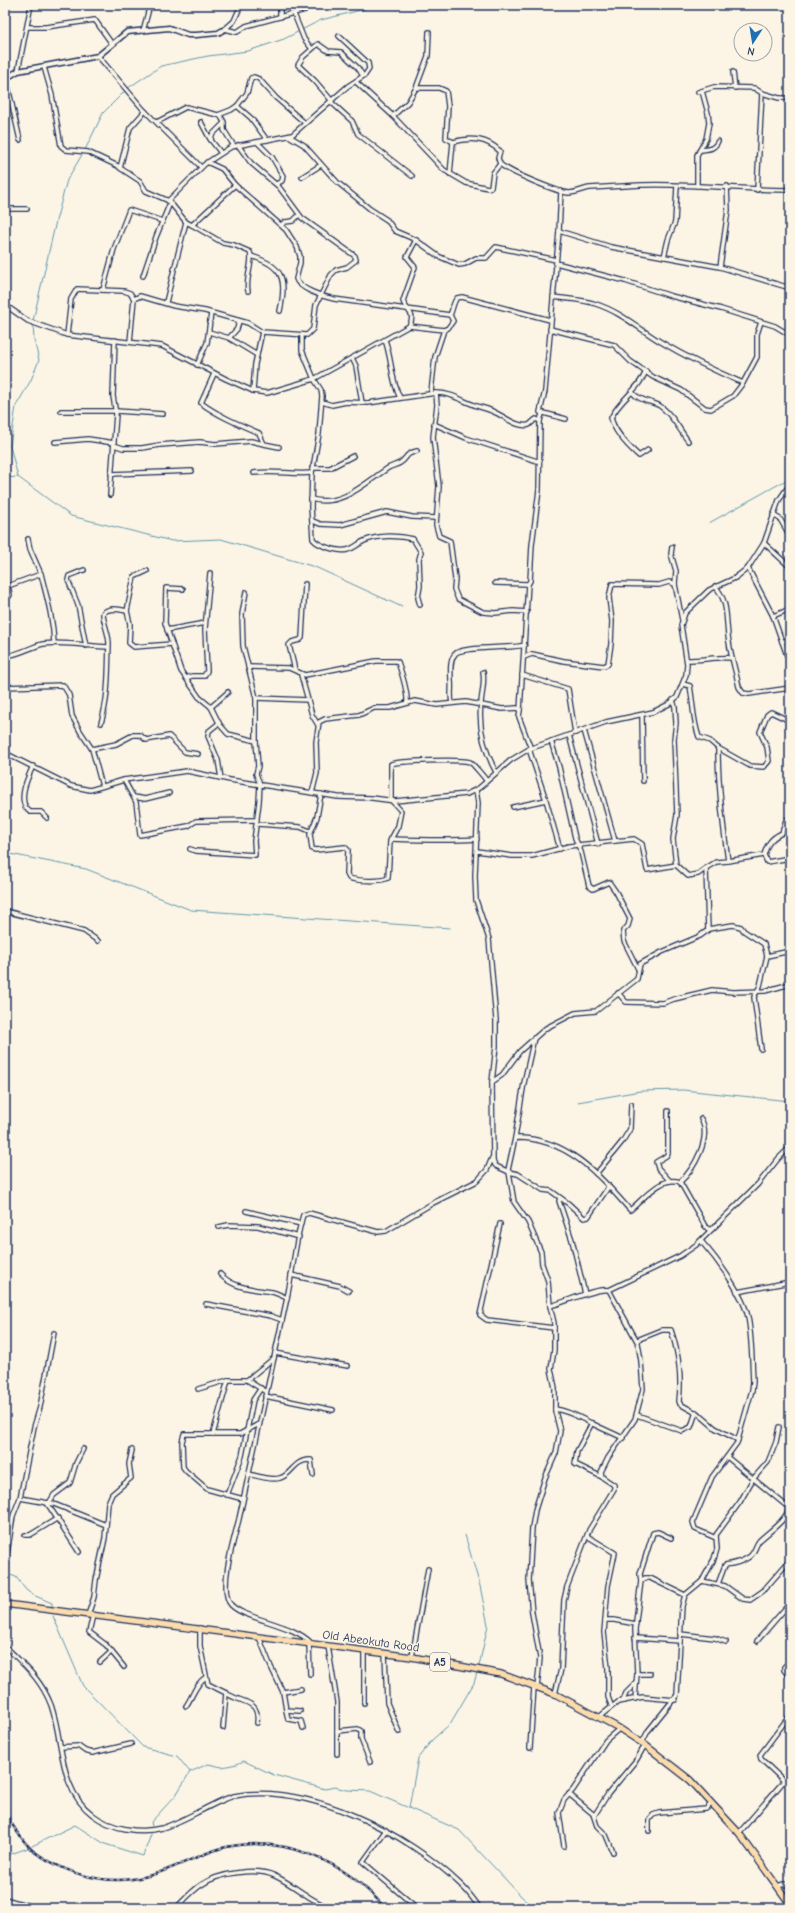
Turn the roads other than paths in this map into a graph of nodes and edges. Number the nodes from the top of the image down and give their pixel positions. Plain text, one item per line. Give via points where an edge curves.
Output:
1 (31, 5) edge
2 (150, 5) edge
3 (241, 5) edge
4 (280, 5) edge
5 (308, 5) edge
6 (294, 14) junction
7 (280, 17) junction
8 (28, 27) junction
9 (225, 29) junction
10 (143, 30) junction
11 (429, 32) dead end
12 (339, 36) dead end
13 (112, 44) junction
14 (349, 46) junction
15 (312, 50) junction
16 (341, 52) junction
17 (98, 56) junction
18 (44, 67) junction
19 (18, 71) junction
20 (733, 72) dead end
21 (363, 76) junction
22 (6, 78) edge
23 (356, 82) junction
24 (416, 88) junction
25 (735, 88) junction
26 (762, 93) junction
27 (790, 98) edge
28 (331, 102) junction
29 (237, 106) junction
30 (145, 111) junction
31 (220, 114) junction
32 (393, 116) junction
33 (157, 122) junction
34 (201, 122) dead end
35 (224, 123) junction
36 (305, 124) junction
37 (290, 136) junction
38 (20, 140) dead end
39 (267, 140) junction
40 (211, 141) junction
41 (718, 141) dead end
42 (257, 142) junction
43 (454, 142) junction
44 (236, 146) junction
45 (700, 150) junction
46 (221, 153) junction
47 (207, 162) junction
48 (500, 164) junction
49 (322, 165) junction
50 (120, 168) junction
51 (202, 168) junction
52 (450, 174) junction
53 (412, 176) dead end
54 (302, 177) dead end
55 (276, 184) junction
56 (235, 185) junction
57 (678, 186) junction
58 (697, 186) junction
59 (727, 186) junction
60 (757, 190) junction
61 (790, 190) edge
62 (560, 191) junction
63 (169, 202) junction
64 (5, 209) edge
65 (27, 209) dead end
66 (300, 214) junction
67 (162, 221) junction
68 (186, 222) junction
69 (192, 225) junction
70 (281, 225) junction
71 (559, 231) junction
72 (416, 240) junction
73 (251, 256) junction
74 (664, 256) junction
75 (556, 262) junction
76 (720, 266) junction
77 (144, 276) dead end
78 (790, 288) edge
79 (103, 290) junction
80 (248, 291) dead end
81 (320, 296) junction
82 (553, 297) junction
83 (134, 299) junction
84 (166, 302) junction
85 (5, 305) edge
86 (410, 309) junction
87 (280, 311) dead end
88 (212, 314) junction
89 (450, 315) junction
90 (550, 320) junction
91 (239, 321) junction
92 (761, 322) junction
93 (409, 326) junction
94 (550, 329) junction
95 (444, 330) junction
96 (209, 332) junction
97 (262, 332) junction
98 (67, 335) junction
99 (302, 335) junction
100 (790, 335) edge
101 (229, 338) junction
102 (115, 340) junction
103 (385, 340) junction
104 (130, 342) junction
105 (5, 355) edge
106 (257, 355) junction
107 (352, 358) junction
108 (197, 365) junction
109 (646, 371) junction
110 (214, 374) junction
111 (314, 379) junction
112 (744, 383) junction
113 (253, 391) junction
114 (430, 392) junction
115 (632, 392) junction
116 (436, 393) junction
117 (400, 398) junction
118 (322, 402) junction
119 (362, 403) junction
120 (61, 411) dead end
121 (116, 411) junction
122 (163, 414) dead end
123 (542, 414) junction
124 (566, 419) dead end
125 (540, 421) junction
126 (434, 424) junction
127 (688, 440) dead end
128 (55, 442) dead end
129 (114, 444) junction
130 (264, 444) junction
131 (279, 447) dead end
132 (648, 450) dead end
133 (417, 451) dead end
134 (353, 456) dead end
135 (540, 460) junction
136 (312, 468) junction
137 (192, 471) dead end
138 (254, 473) dead end
139 (312, 473) junction
140 (111, 474) junction
141 (790, 484) edge
142 (110, 495) dead end
143 (311, 499) junction
144 (773, 515) junction
145 (436, 518) junction
146 (313, 521) junction
147 (790, 536) edge
148 (28, 539) dead end
149 (764, 543) junction
150 (672, 547) dead end
151 (790, 567) edge
152 (748, 568) junction
153 (84, 570) dead end
154 (147, 571) dead end
155 (41, 574) junction
156 (210, 574) dead end
157 (5, 581) edge
158 (495, 583) dead end
159 (305, 584) dead end
160 (528, 584) junction
161 (675, 584) junction
162 (8, 586) junction
163 (715, 586) junction
164 (183, 589) dead end
165 (246, 592) dead end
166 (5, 601) edge
167 (420, 605) dead end
168 (790, 609) edge
169 (127, 611) junction
170 (527, 612) junction
171 (773, 616) junction
172 (682, 620) junction
173 (205, 623) junction
174 (167, 630) junction
175 (790, 639) edge
176 (782, 642) junction
177 (54, 643) junction
178 (172, 644) junction
179 (525, 645) junction
180 (86, 646) junction
181 (108, 647) junction
182 (5, 656) edge
183 (524, 657) junction
184 (732, 658) junction
185 (686, 660) junction
186 (790, 664) edge
187 (248, 668) junction
188 (295, 670) junction
189 (483, 672) dead end
190 (301, 674) junction
191 (522, 675) junction
192 (186, 678) junction
193 (683, 684) junction
194 (5, 687) edge
195 (790, 688) edge
196 (228, 692) dead end
197 (256, 698) junction
198 (308, 700) junction
199 (673, 700) junction
200 (407, 703) junction
201 (452, 703) junction
202 (480, 705) junction
203 (211, 707) junction
204 (520, 710) junction
205 (642, 715) junction
206 (790, 721) edge
207 (101, 723) dead end
208 (219, 723) junction
209 (318, 726) junction
210 (584, 730) junction
211 (576, 733) junction
212 (569, 735) junction
213 (256, 741) junction
214 (551, 741) junction
215 (718, 748) junction
216 (92, 749) junction
217 (530, 749) junction
218 (5, 753) edge
219 (198, 754) dead end
220 (33, 766) junction
221 (496, 772) junction
222 (221, 778) junction
223 (124, 780) junction
224 (486, 780) junction
225 (643, 782) dead end
226 (260, 784) junction
227 (102, 786) junction
228 (476, 790) junction
229 (312, 792) junction
230 (169, 793) dead end
231 (321, 794) junction
232 (134, 797) junction
233 (391, 800) junction
234 (546, 800) junction
235 (513, 807) dead end
236 (47, 818) dead end
237 (790, 819) edge
238 (257, 822) junction
239 (310, 831) junction
240 (392, 839) junction
241 (477, 839) junction
242 (615, 841) junction
243 (598, 844) junction
244 (578, 845) junction
245 (190, 849) dead end
246 (560, 849) junction
247 (477, 851) junction
248 (764, 855) junction
249 (790, 858) edge
250 (728, 861) junction
251 (676, 865) junction
252 (706, 868) junction
253 (5, 911) edge
254 (708, 929) junction
255 (98, 941) dead end
256 (790, 950) edge
257 (768, 956) junction
258 (638, 969) junction
259 (790, 984) edge
260 (756, 992) junction
261 (618, 993) junction
262 (534, 1038) junction
263 (761, 1049) dead end
264 (492, 1082) junction
265 (631, 1104) dead end
266 (668, 1111) dead end
267 (701, 1119) dead end
268 (515, 1138) junction
269 (790, 1147) edge
270 (492, 1158) junction
271 (509, 1171) junction
272 (596, 1174) junction
273 (670, 1181) junction
274 (680, 1182) junction
275 (608, 1185) junction
276 (560, 1198) junction
277 (246, 1211) dead end
278 (301, 1224) junction
279 (500, 1224) dead end
280 (219, 1227) dead end
281 (712, 1229) junction
282 (299, 1237) junction
283 (701, 1240) junction
284 (220, 1274) dead end
285 (292, 1275) junction
286 (790, 1282) edge
287 (608, 1290) junction
288 (348, 1291) dead end
289 (736, 1292) junction
290 (585, 1294) junction
291 (287, 1298) junction
292 (206, 1304) dead end
293 (550, 1306) junction
294 (282, 1320) junction
295 (554, 1328) junction
296 (54, 1333) dead end
297 (637, 1340) junction
298 (275, 1352) junction
299 (274, 1358) junction
300 (348, 1366) dead end
301 (228, 1380) junction
302 (248, 1380) junction
303 (261, 1388) junction
304 (198, 1389) dead end
305 (266, 1394) junction
306 (555, 1409) junction
307 (333, 1410) dead end
308 (696, 1412) junction
309 (637, 1415) junction
310 (259, 1424) junction
311 (592, 1424) junction
312 (779, 1427) dead end
313 (246, 1432) junction
314 (213, 1434) junction
315 (623, 1438) junction
316 (738, 1440) junction
317 (83, 1449) dead end
318 (132, 1450) dead end
319 (727, 1457) junction
320 (249, 1474) junction
321 (313, 1475) dead end
322 (602, 1477) junction
323 (753, 1479) junction
324 (227, 1495) junction
325 (20, 1498) junction
326 (243, 1499) junction
327 (48, 1503) junction
328 (58, 1518) junction
329 (106, 1525) junction
330 (25, 1535) dead end
331 (587, 1536) junction
332 (671, 1538) dead end
333 (716, 1538) junction
334 (79, 1552) dead end
335 (790, 1560) edge
336 (5, 1567) edge
337 (428, 1568) dead end
338 (641, 1581) junction
339 (702, 1581) junction
340 (718, 1584) junction
341 (685, 1595) junction
342 (790, 1603) edge
343 (5, 1604) edge
344 (90, 1615) junction
345 (605, 1620) junction
346 (636, 1624) junction
347 (200, 1628) junction
348 (680, 1634) junction
349 (259, 1636) junction
350 (635, 1638) junction
351 (680, 1641) junction
352 (757, 1641) dead end
353 (726, 1642) dead end
354 (310, 1643) junction
355 (5, 1646) edge
356 (328, 1646) junction
357 (112, 1651) junction
358 (364, 1651) junction
359 (384, 1653) junction
360 (412, 1657) junction
361 (790, 1661) edge
362 (100, 1662) dead end
363 (124, 1667) dead end
364 (310, 1674) dead end
365 (637, 1674) junction
366 (650, 1674) dead end
367 (206, 1677) junction
368 (790, 1677) edge
369 (636, 1683) junction
370 (536, 1687) junction
371 (301, 1689) dead end
372 (629, 1689) junction
373 (283, 1692) junction
374 (636, 1692) junction
375 (226, 1693) junction
376 (555, 1694) junction
377 (635, 1699) junction
378 (675, 1700) junction
379 (623, 1701) junction
380 (364, 1703) dead end
381 (186, 1706) dead end
382 (611, 1706) junction
383 (286, 1710) junction
384 (300, 1711) dead end
385 (790, 1715) edge
386 (599, 1716) junction
387 (257, 1723) dead end
388 (222, 1728) dead end
389 (303, 1728) dead end
390 (620, 1728) junction
391 (337, 1731) junction
392 (399, 1732) dead end
393 (130, 1744) dead end
394 (643, 1744) junction
395 (60, 1747) junction
396 (530, 1748) dead end
397 (337, 1754) dead end
398 (370, 1762) dead end
399 (790, 1774) edge
400 (784, 1781) junction
401 (568, 1794) junction
402 (712, 1803) junction
403 (594, 1816) junction
404 (386, 1830) junction
405 (649, 1831) dead end
406 (739, 1833) junction
407 (564, 1846) dead end
408 (613, 1852) dead end
409 (777, 1886) junction
410 (790, 1886) edge
411 (5, 1899) edge
412 (790, 1904) edge
413 (36, 1908) edge
414 (176, 1908) edge
415 (331, 1908) edge
416 (417, 1908) edge
417 (480, 1908) edge

1 - 8 street
2 - 10 street
3 - 9 street via 234,20
4 - 7 street
5 - 6 street via 305,10
6 - 7 street
6 - 15 street via 304,39
7 - 9 street via 246,26 237,32
8 - 13 street via 94,20
8 - 19 street
9 - 10 street via 218,33 196,35 188,35 170,28
10 - 13 street via 127,32
11 - 24 street via 428,56
12 - 14 street
13 - 17 street
14 - 16 street
14 - 21 street via 368,63 369,69
15 - 16 street via 319,44 328,51
15 - 28 street via 298,65 315,81
16 - 21 street
17 - 18 street
17 - 30 street
18 - 19 street
18 - 50 street via 61,146 66,150 88,152
19 - 22 street
20 - 25 street
21 - 23 street
22 - 38 street
23 - 28 street
23 - 32 street
24 - 32 street via 408,102
24 - 43 street via 439,88 446,91 446,138
25 - 26 street via 754,88
25 - 45 street via 714,87 700,92 709,123
26 - 27 street
26 - 60 street
28 - 36 street
28 - 53 street via 352,121 358,134
29 - 31 street
29 - 36 street via 247,93 251,78 256,77
29 - 39 street via 251,118
30 - 33 street
30 - 50 street via 130,128
31 - 33 street via 186,107
31 - 35 street
32 - 52 street
33 - 51 street
34 - 40 street
35 - 40 street via 212,135
35 - 44 street via 224,130
36 - 37 street
37 - 39 street
37 - 49 street via 304,145
39 - 42 street
40 - 46 street
41 - 45 street via 713,149
42 - 44 street
42 - 55 street via 272,157 283,176 282,181
43 - 48 street via 467,138 489,142 500,151
43 - 52 street
44 - 46 street
44 - 55 street
45 - 58 street via 697,155
46 - 47 street
47 - 51 street
47 - 56 street via 222,169
48 - 52 street via 493,173 492,186 488,188 466,183
48 - 62 street via 524,177
49 - 54 street
49 - 72 street via 346,190 387,220 395,231
50 - 63 street via 140,181 146,191
51 - 63 street
55 - 66 street
56 - 69 street
56 - 70 street
57 - 58 street
57 - 62 street via 642,185 591,188 572,193
57 - 74 street via 675,222
58 - 59 street
59 - 60 street
59 - 76 street via 728,210
60 - 61 street
62 - 71 street
63 - 67 street
63 - 68 street
64 - 65 street
66 - 70 street via 293,221
66 - 81 street via 321,233 355,256 356,260 347,267 336,270
67 - 77 street
67 - 79 street via 129,210 114,249
68 - 69 street
68 - 84 street
69 - 73 street via 224,243 250,252
70 - 81 street via 298,248 300,259 297,281
71 - 74 street via 610,247
71 - 75 street
72 - 75 street via 438,256 459,265 476,258 486,258 496,247
72 - 86 street via 407,257 415,267 403,301
73 - 80 street
73 - 87 street via 266,261 279,273 284,284
74 - 76 street
75 - 82 street
75 - 92 street
76 - 78 street
79 - 83 street via 127,292
79 - 98 street via 79,288 74,292
81 - 86 street
81 - 99 street via 316,305 313,329 309,334
82 - 90 street
82 - 112 street via 590,302 607,308 696,362
83 - 84 street via 140,296
83 - 104 street
84 - 88 street
85 - 98 street via 28,321
85 - 105 street
86 - 89 street
86 - 93 street via 412,320
88 - 91 street
88 - 96 street
89 - 90 street via 455,300 462,297
89 - 95 street via 453,321 451,326
90 - 94 street
91 - 97 street via 248,323
91 - 101 street via 237,329
92 - 100 street via 775,326
92 - 112 street via 757,334 757,357
93 - 95 street
93 - 103 street
94 - 109 street via 614,344 630,361
94 - 123 street via 545,391 540,412
95 - 114 street via 435,357
96 - 101 street
96 - 108 street
97 - 99 street
97 - 106 street
98 - 102 street
99 - 111 street via 302,350
101 - 106 street
102 - 104 street
102 - 121 street via 113,396
103 - 107 street
103 - 117 street
104 - 108 street via 162,346
106 - 113 street
107 - 111 street
107 - 119 street via 356,366
108 - 110 street
109 - 112 street via 711,409 733,396
109 - 115 street
110 - 113 street
110 - 130 street via 201,403 232,423 259,433
111 - 113 street via 267,393
111 - 118 street via 321,390
114 - 116 street
114 - 117 street
115 - 127 street via 636,397 659,406 670,414
115 - 132 street via 620,403 612,417 613,424 639,455
116 - 125 street via 459,397 520,424 529,425 536,419
116 - 126 street
117 - 119 street
118 - 119 street via 332,405 346,402
118 - 136 street
120 - 121 street
121 - 122 street
121 - 129 street
123 - 124 street
123 - 125 street
125 - 135 street
126 - 135 street via 514,455
126 - 145 street via 439,486
128 - 129 street via 81,439
129 - 130 street via 123,448 142,448 200,442 214,444 251,441
129 - 140 street
130 - 131 street
133 - 143 street via 408,454 400,463 339,499
134 - 136 street via 330,468
135 - 160 street
136 - 139 street
137 - 140 street
138 - 139 street
139 - 143 street
140 - 142 street
141 - 144 street
143 - 146 street
144 - 147 street via 780,519
144 - 149 street
145 - 146 street via 387,512 340,525
145 - 170 street via 438,536 450,541 454,589 458,599 483,612
146 - 167 street via 313,539 326,547 348,550 362,542 380,537 413,539 420,552
148 - 155 street
149 - 151 street
149 - 152 street
150 - 161 street via 671,554 676,571
152 - 163 street via 735,578
152 - 171 street
153 - 180 street via 69,576 68,580 78,605
154 - 169 street via 134,577
155 - 162 street
155 - 177 street via 44,594 53,620
156 - 173 street
157 - 162 street
158 - 160 street
159 - 188 street via 302,638 289,645
160 - 170 street
161 - 172 street
161 - 183 street via 612,584 610,662 606,665 564,661 532,654
162 - 166 street via 10,595
163 - 172 street via 685,613
163 - 184 street via 727,611 728,640
164 - 174 street via 166,589 164,612
165 - 187 street via 242,628
168 - 171 street
169 - 178 street via 132,647
169 - 181 street via 116,609 103,613
170 - 179 street
171 - 176 street
172 - 185 street
173 - 174 street
173 - 192 street via 205,655 208,667 206,673 204,676
174 - 178 street
175 - 176 street
176 - 186 street
177 - 180 street
177 - 182 street
178 - 192 street
179 - 183 street
179 - 201 street via 455,653 451,665
180 - 181 street
181 - 207 street via 109,691
183 - 191 street
184 - 185 street
184 - 195 street via 739,687 743,693
185 - 193 street
187 - 188 street
187 - 197 street
188 - 190 street
189 - 202 street via 485,684
190 - 198 street
190 - 200 street via 376,661 396,661 406,691
191 - 204 street
191 - 211 street via 568,689
192 - 203 street via 199,697
193 - 199 street
193 - 215 street via 690,686 695,728 699,737 710,741
194 - 216 street via 63,685 69,695 72,716
196 - 203 street
197 - 198 street
197 - 213 street
198 - 209 street
199 - 205 street via 662,708
199 - 251 street via 676,723
200 - 201 street
200 - 209 street via 390,708 374,708 359,715 321,720
201 - 202 street
202 - 204 street
202 - 221 street via 482,737 488,759
203 - 208 street
204 - 217 street via 519,717
205 - 210 street via 606,722
205 - 225 street
206 - 215 street via 771,712 766,715 760,732 767,747 769,761 764,767 750,766
208 - 213 street via 230,735
208 - 222 street via 209,730 208,736 218,760
209 - 229 street via 316,773
210 - 211 street
210 - 242 street
211 - 212 street
212 - 214 street
212 - 243 street
213 - 226 street via 256,774
214 - 217 street
214 - 244 street
215 - 250 street via 718,783
216 - 219 street via 116,744 133,735 140,735 146,740 168,736 185,752
216 - 227 street
217 - 221 street
217 - 234 street
218 - 220 street
220 - 227 street via 72,786 90,790
220 - 236 street via 24,785 26,805 30,812 41,812
221 - 224 street
222 - 223 street via 187,771
222 - 226 street
223 - 227 street
223 - 232 street
224 - 228 street
224 - 233 street via 472,764 464,761 394,763 391,764
226 - 229 street
226 - 238 street
228 - 233 street via 457,796
228 - 241 street
229 - 231 street
230 - 232 street via 146,799
231 - 233 street
231 - 239 street via 317,817
232 - 238 street via 140,835 188,826 196,821
233 - 240 street via 400,811 398,826
234 - 235 street
234 - 246 street
237 - 248 street via 786,820 782,833 773,837 766,845
238 - 239 street via 300,827
238 - 245 street via 255,855
239 - 240 street via 309,841 312,849 344,846 347,848 348,876 362,880 388,878 389,846
240 - 241 street
241 - 247 street
242 - 243 street
242 - 251 street via 634,839 642,844 647,870
243 - 244 street
244 - 246 street
244 - 258 street via 590,888 608,882 612,884 630,919 623,931 624,941
246 - 247 street via 532,856
247 - 264 street via 476,900 489,939 494,986 496,1046
248 - 249 street via 767,862
248 - 250 street
250 - 252 street via 716,862
251 - 252 street via 688,876 698,874
252 - 254 street
253 - 255 street via 84,931
254 - 257 street via 733,925 741,927 764,944
254 - 258 street via 700,936 640,964
256 - 257 street
257 - 260 street
258 - 261 street via 638,977
259 - 260 street
260 - 261 street via 717,990 659,1003 626,1002
260 - 263 street via 754,997
261 - 262 street via 596,1011 575,1013 554,1023
262 - 264 street via 520,1051 502,1075
262 - 268 street
264 - 270 street
265 - 272 street via 630,1129
266 - 273 street via 668,1153 656,1162
267 - 274 street via 704,1135 702,1149 691,1171
268 - 271 street
268 - 272 street via 549,1143 562,1148
269 - 281 street via 758,1184
270 - 271 street via 496,1166
270 - 278 street via 487,1170 477,1181 386,1231 378,1232 309,1213 303,1215
271 - 276 street
271 - 293 street via 514,1202 528,1222 541,1252 548,1281
272 - 275 street
273 - 274 street
273 - 275 street via 659,1185 630,1210
274 - 281 street via 691,1198 700,1219 708,1229
275 - 276 street via 588,1217 584,1218
276 - 290 street
277 - 278 street
278 - 282 street
279 - 295 street via 480,1315 487,1320
280 - 282 street via 258,1226
281 - 283 street
282 - 285 street
283 - 287 street via 680,1256
283 - 289 street via 717,1259
284 - 291 street via 239,1286
285 - 288 street via 340,1286
285 - 291 street
286 - 289 street
287 - 290 street
287 - 297 street
289 - 316 street via 748,1316 753,1382
290 - 293 street
291 - 294 street
292 - 294 street
293 - 295 street
294 - 298 street
295 - 306 street via 551,1369 555,1388
296 - 325 street
297 - 308 street via 667,1328 671,1330 681,1376 679,1401 683,1407
297 - 309 street via 643,1380
298 - 299 street
298 - 300 street
299 - 302 street
299 - 305 street
301 - 302 street
301 - 304 street
301 - 314 street
302 - 303 street
303 - 305 street
303 - 313 street via 253,1400
305 - 307 street
305 - 310 street
306 - 311 street via 572,1413
306 - 370 street via 560,1436 552,1466 545,1478 535,1510 529,1562 532,1613 540,1658
308 - 309 street via 690,1427 682,1431
308 - 316 street via 715,1428
309 - 315 street
310 - 313 street
310 - 320 street
311 - 315 street
311 - 322 street via 577,1451 575,1464
312 - 323 street via 772,1455
313 - 314 street
313 - 324 street via 242,1456
314 - 324 street via 183,1435 183,1467 203,1487
315 - 322 street via 606,1462 601,1472
316 - 319 street
317 - 327 street via 70,1483
318 - 329 street via 129,1464 132,1476 109,1499
319 - 323 street
319 - 333 street via 712,1477 693,1522 695,1529
320 - 321 street via 278,1479 304,1460 311,1460
320 - 326 street
322 - 331 street via 614,1485 614,1489
323 - 333 street
323 - 340 street via 786,1505 788,1510 759,1541 749,1557 725,1564
324 - 326 street
325 - 327 street
325 - 336 street via 13,1516
326 - 354 street via 227,1576 229,1601 238,1610 306,1636
327 - 328 street
327 - 329 street
328 - 330 street via 30,1535
328 - 334 street
329 - 344 street
331 - 345 street via 615,1553 608,1586
331 - 376 street via 565,1595 561,1669
332 - 338 street via 658,1532 653,1533 640,1574
333 - 339 street via 717,1549 714,1559
335 - 340 street via 763,1591 750,1600 743,1599
337 - 360 street
338 - 341 street via 650,1578
338 - 346 street
339 - 340 street
339 - 341 street
341 - 348 street
342 - 352 street
343 - 344 highway, Old Abeokuta Road / A5
344 - 347 highway, Old Abeokuta Road / A5
344 - 357 street via 89,1632
345 - 346 street
345 - 382 street via 608,1697
346 - 350 street
347 - 349 highway, Old Abeokuta Road / A5
347 - 367 street via 200,1646
348 - 351 street
348 - 353 street via 715,1638
349 - 354 highway, Old Abeokuta Road / A5
349 - 373 street
350 - 351 street
350 - 365 street
351 - 378 street via 678,1689
354 - 356 highway, Old Abeokuta Road / A5
354 - 364 street
355 - 395 street via 32,1672 44,1691 55,1719
356 - 358 highway, Old Abeokuta Road / A5
356 - 391 street via 337,1702
357 - 362 street
357 - 363 street
358 - 359 highway, Old Abeokuta Road / A5
358 - 380 street
359 - 360 highway, Old Abeokuta Road / A5
359 - 392 street via 387,1703
360 - 370 highway, Old Abeokuta Road / A5 via 501,1674
361 - 368 street via 784,1666
365 - 366 street
365 - 369 street
367 - 375 street via 208,1684
367 - 381 street via 199,1681
369 - 372 street
369 - 374 street
370 - 376 highway, Old Abeokuta Road / A5
370 - 396 street via 532,1702
371 - 373 street
372 - 374 street
372 - 379 street
373 - 383 street
374 - 377 street
375 - 387 street via 255,1708 258,1714
375 - 388 street
376 - 386 highway, Old Abeokuta Road / A5
377 - 378 street via 643,1697
377 - 379 street
378 - 394 street via 648,1731
379 - 382 street
382 - 386 street
383 - 384 street
383 - 389 street via 288,1719 301,1722
385 - 400 street via 760,1755
386 - 390 highway, Old Abeokuta Road / A5
390 - 394 highway, Old Abeokuta Road / A5
390 - 401 street via 606,1740
391 - 397 street
391 - 398 street via 361,1731 361,1739
393 - 395 street via 92,1753 78,1746
394 - 402 highway, Old Abeokuta Road / A5 via 690,1780
394 - 403 street via 637,1759 608,1794
395 - 404 street via 66,1776 75,1794 92,1815 117,1827 141,1830 162,1828 234,1796 255,1794 302,1799 349,1814
399 - 400 street
400 - 406 street
401 - 403 street
401 - 407 street via 559,1811
402 - 405 street via 706,1809 656,1814 649,1820
402 - 406 highway, Old Abeokuta Road / A5
403 - 408 street via 597,1826 606,1835
404 - 416 street via 363,1862
404 - 417 street via 452,1877
406 - 409 highway, Old Abeokuta Road / A5
409 - 410 street
409 - 412 highway, Old Abeokuta Road / A5
411 - 413 street
414 - 415 street via 203,1884 228,1874 243,1872 275,1876 320,1905

